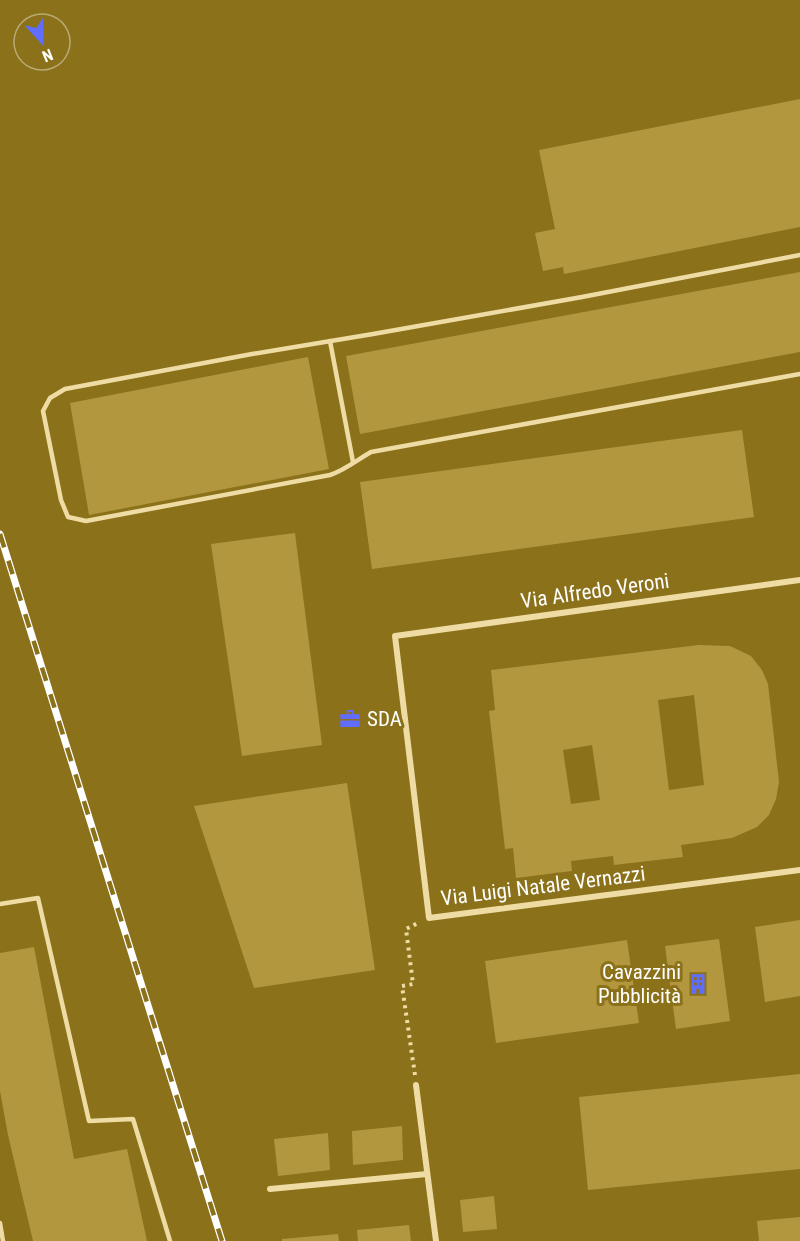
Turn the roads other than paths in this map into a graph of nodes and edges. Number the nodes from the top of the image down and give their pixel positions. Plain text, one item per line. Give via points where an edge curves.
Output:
1 (800, 255) edge
2 (330, 341) junction
3 (800, 374) edge
4 (353, 462) junction
5 (800, 580) edge
6 (395, 636) joint
7 (800, 870) edge
8 (0, 904) edge
9 (416, 1085) road end
10 (427, 1174) junction
11 (270, 1189) dead end
12 (0, 1223) edge
13 (3, 1241) edge
14 (170, 1241) edge
15 (436, 1241) edge

1 - 2 lane
2 - 4 lane
2 - 4 lane via 65,389 50,398 43,411 61,500 68,517 86,521 330,476
3 - 4 lane via 371,453
5 - 6 street, Via Alfredo Veroni
6 - 7 street, Via Luigi Natale Vernazzi via 429,918
8 - 14 lane via 38,898 89,1121 133,1119
9 - 10 street
10 - 11 street
10 - 15 street
12 - 13 lane

